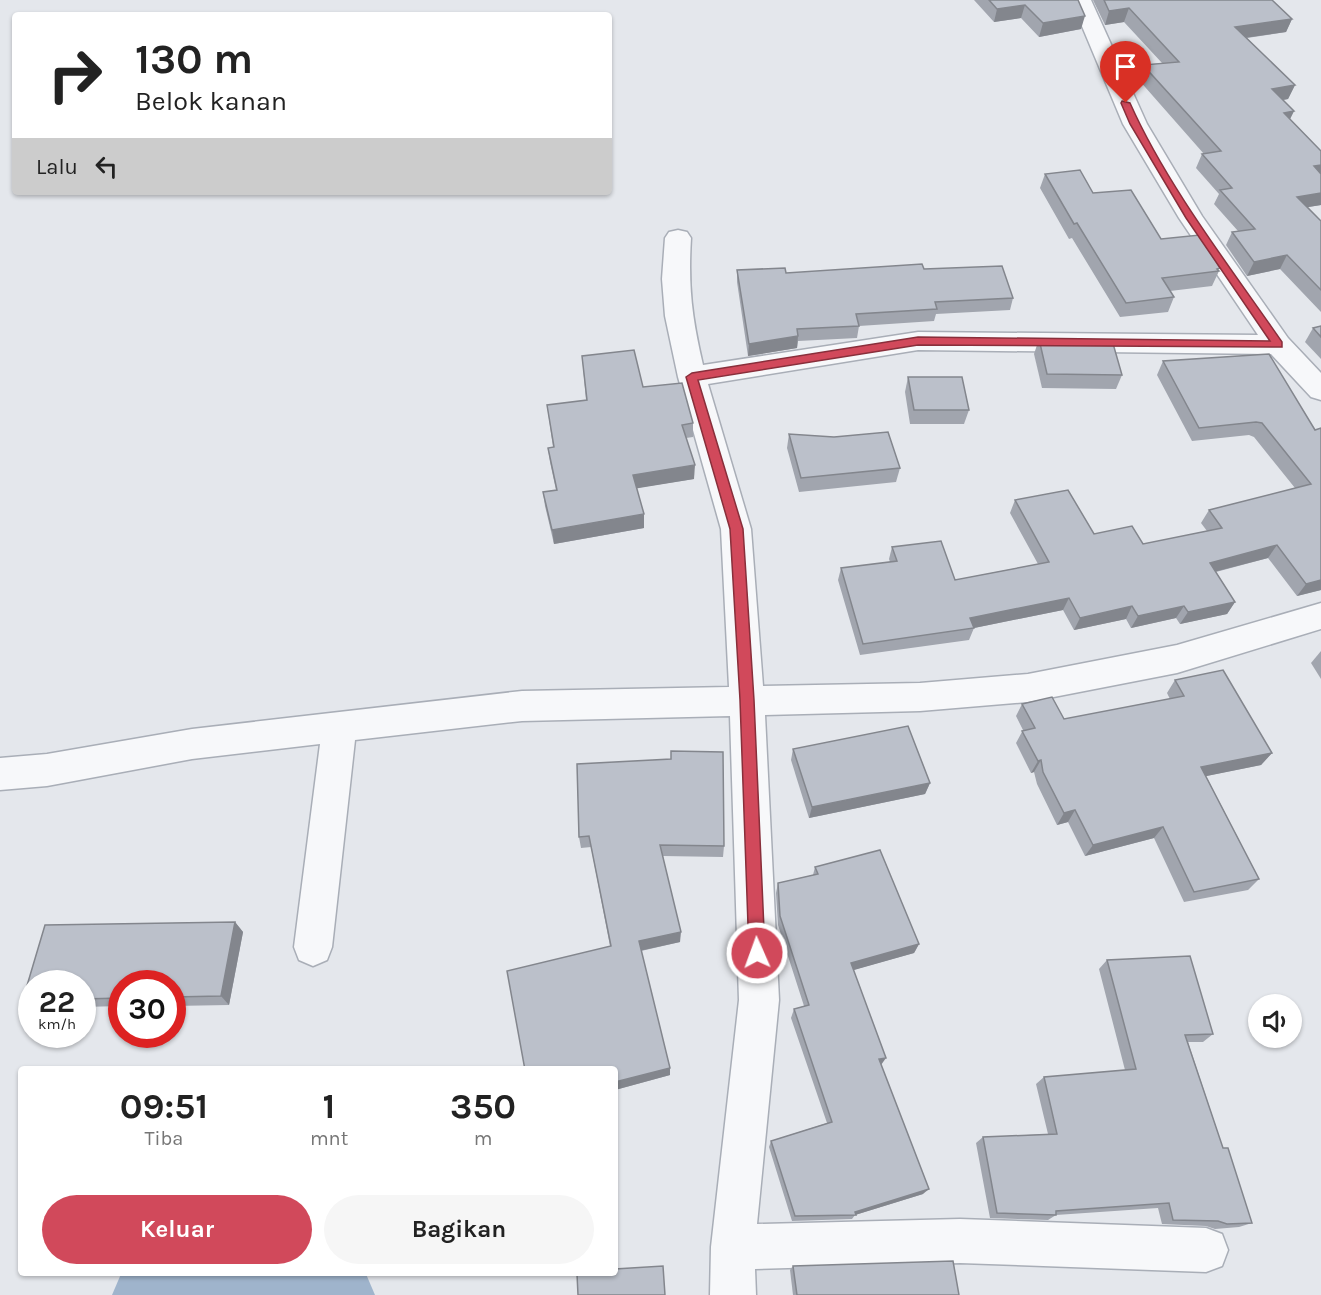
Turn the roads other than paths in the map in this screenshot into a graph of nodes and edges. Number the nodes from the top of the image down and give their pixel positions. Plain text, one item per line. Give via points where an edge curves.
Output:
1 (1081, 0) edge
2 (678, 238) dead end
3 (1278, 345) junction
4 (692, 377) junction
5 (1321, 390) edge
6 (1321, 616) edge
7 (747, 700) junction
8 (339, 727) junction
9 (0, 774) edge
10 (313, 947) dead end
11 (733, 1247) junction
12 (1206, 1250) dead end
13 (733, 1295) edge

1 - 3 street via 1135,124 1191,218
2 - 4 street via 678,316
3 - 4 street via 918,341
3 - 5 street
4 - 7 street via 736,529
6 - 7 street via 1177,659 1028,688 920,696
7 - 8 street via 522,706
7 - 11 street via 759,1000
8 - 9 street via 192,744 47,770
8 - 10 street
11 - 12 street via 960,1241
11 - 13 street

